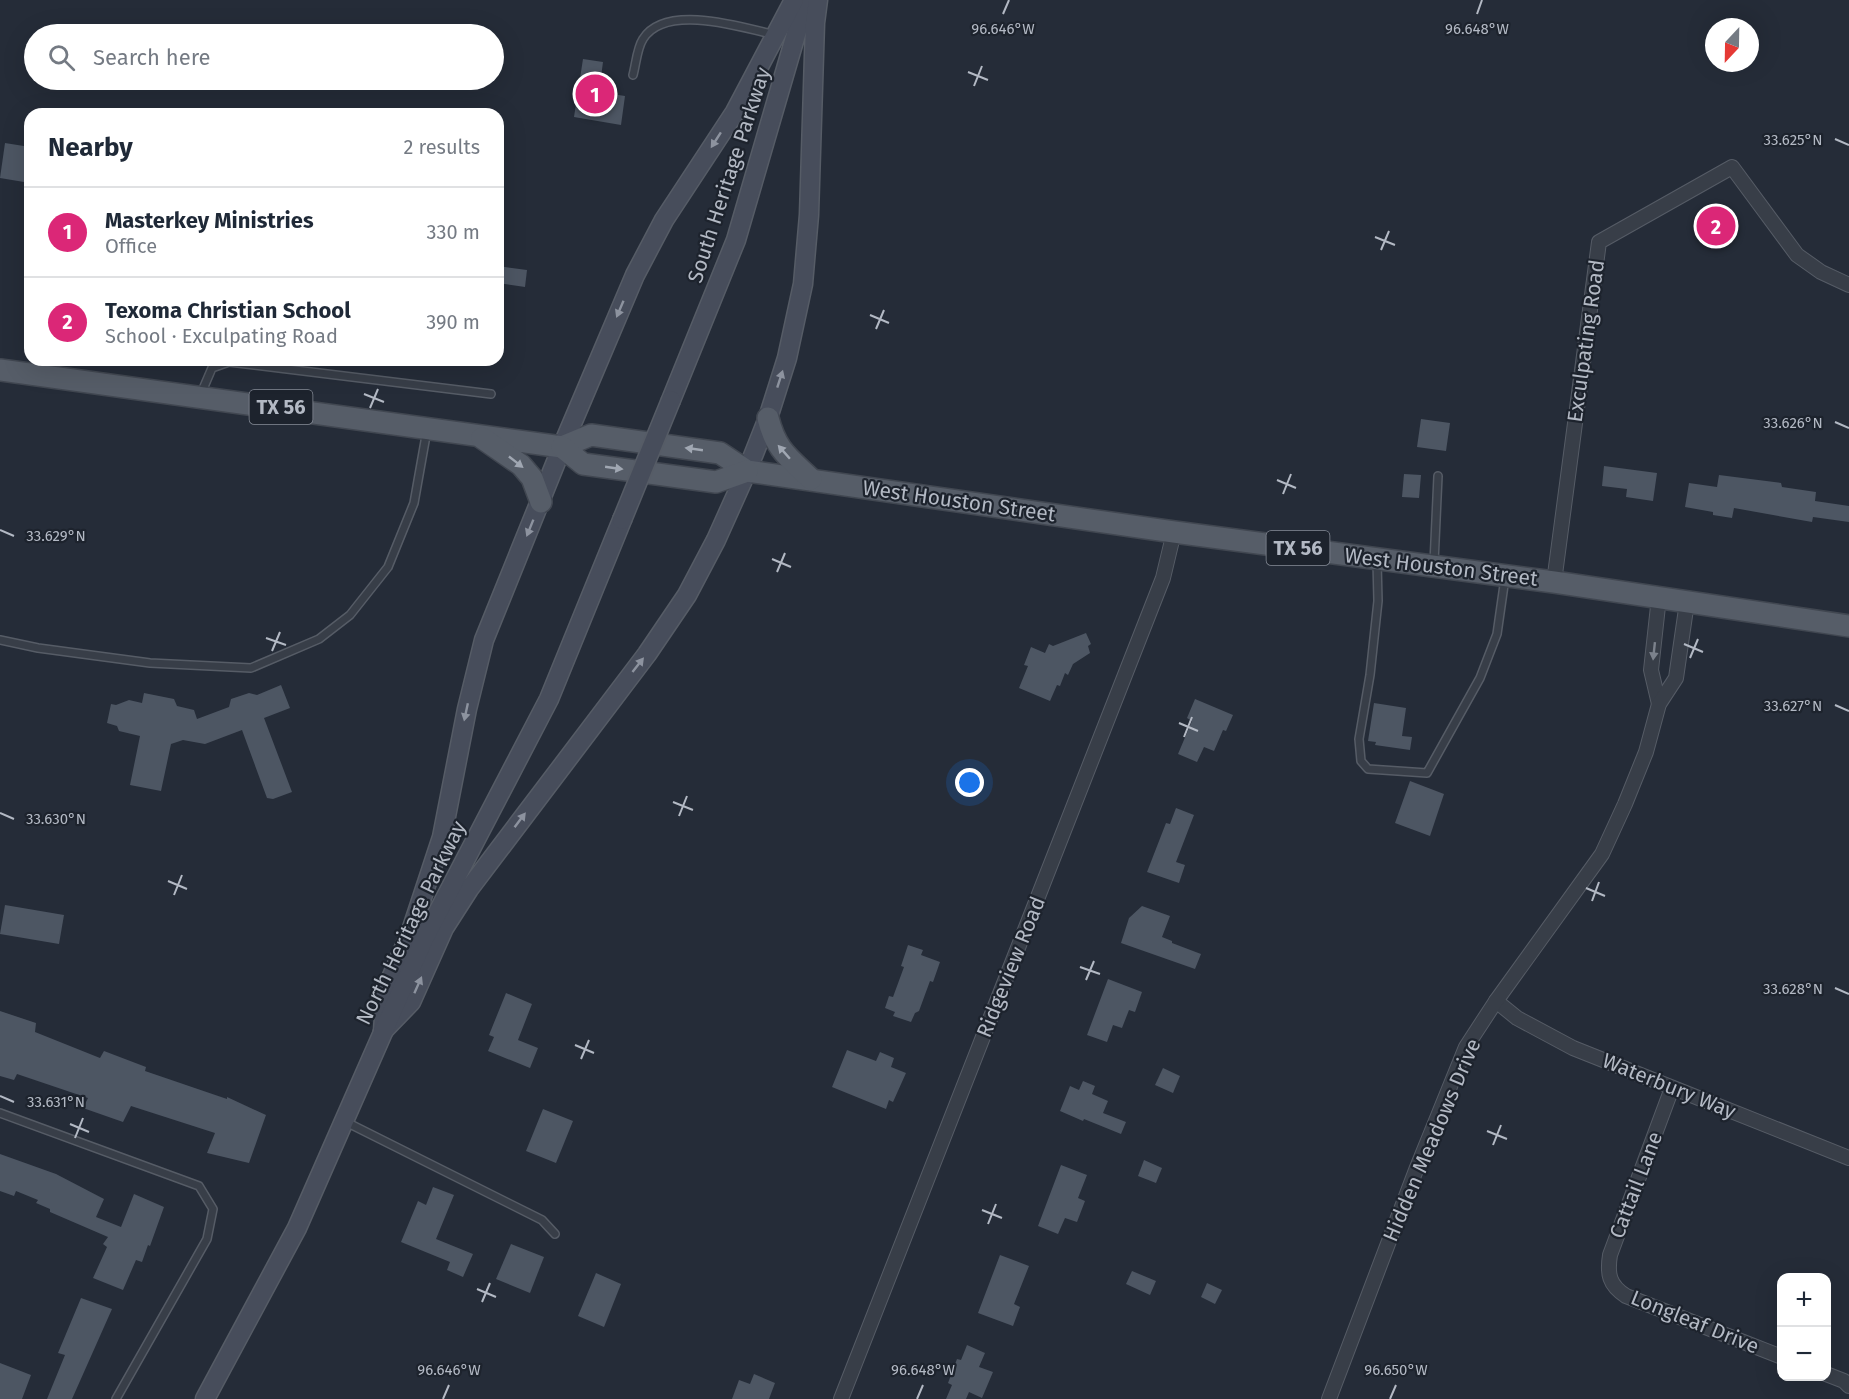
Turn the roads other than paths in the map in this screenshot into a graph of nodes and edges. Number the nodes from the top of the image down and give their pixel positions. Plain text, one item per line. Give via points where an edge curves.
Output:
1 (794, 0) edge
2 (806, 0) edge
3 (819, 0) edge
4 (777, 35) junction
5 (796, 38) junction
6 (633, 75) dead end
7 (1849, 285) edge
8 (218, 366) edge
9 (262, 366) edge
10 (0, 370) edge
11 (491, 394) dead end
12 (200, 396) junction
13 (768, 418) junction
14 (428, 428) junction
15 (476, 435) junction
16 (562, 447) junction
17 (646, 461) joint
18 (747, 471) junction
19 (1438, 476) dead end
20 (811, 479) junction
21 (541, 502) junction
22 (1174, 532) junction
23 (1377, 559) junction
24 (1434, 566) junction
25 (1505, 575) junction
26 (1554, 582) junction
27 (1659, 597) junction
28 (1687, 602) junction
29 (1849, 626) edge
30 (0, 640) edge
31 (1659, 704) junction
32 (1496, 1001) junction
33 (382, 1030) junction
34 (1672, 1088) junction
35 (0, 1113) edge
36 (344, 1121) junction
37 (1849, 1158) edge
38 (555, 1234) dead end
39 (1612, 1284) joint
40 (1777, 1355) edge
41 (1831, 1376) edge
42 (1849, 1386) edge
43 (116, 1399) edge
44 (205, 1399) edge
45 (841, 1399) edge
46 (1329, 1399) edge

1 - 4 main road
2 - 5 main road, South Heritage Parkway
13 -> 3 main road via 787,358 803,284
4 - 5 lane
4 - 6 lane via 698,19 658,24 643,39
4 -> 16 main road via 735,112 664,220 635,275
5 - 17 main road, South Heritage Parkway, bridge via 736,240
7 - 26 street, Exculpating Road via 1797,255 1732,167 1599,242
8 - 12 lane via 212,368
9 - 11 lane
10 - 12 main road, West Houston Street / TX 56
12 - 14 main road, West Houston Street / TX 56
13 - 18 main road
20 -> 13 main road via 781,451
14 - 15 main road, West Houston Street / TX 56
14 - 30 lane via 414,503 388,567 350,615 320,639 251,668 150,663
15 - 16 main road, West Houston Street / TX 56
15 -> 21 main road via 521,465 532,478
18 -> 16 main road, West Houston Street / TX 56 via 720,453 591,435
16 -> 18 main road, West Houston Street / TX 56 via 583,464 716,482
16 - 21 main road
17 - 33 main road, North Heritage Parkway, bridge via 549,699 424,939
18 - 20 main road, West Houston Street / TX 56
33 -> 18 main road via 411,1002 444,928 469,889 647,654 687,595
19 - 24 lane
20 - 22 main road, West Houston Street / TX 56
21 -> 33 main road via 484,640 442,837 410,934 386,990
22 - 23 main road, West Houston Street / TX 56
22 - 45 street, Ridgeview Road via 1164,578
23 - 24 main road, West Houston Street / TX 56
23 - 25 lane via 1378,601 1359,739 1361,761 1368,769 1427,773 1480,678 1497,633
24 - 25 main road, West Houston Street / TX 56
25 - 26 main road, West Houston Street / TX 56
26 - 27 main road, West Houston Street / TX 56
27 - 28 main road, West Houston Street / TX 56
27 -> 31 street, Hidden Meadows Drive via 1652,670
28 - 29 main road, West Houston Street / TX 56
28 - 31 street, Hidden Meadows Drive via 1676,678
31 - 32 street, Hidden Meadows Drive via 1646,752 1602,854
32 - 34 street, Waterbury Way via 1517,1018 1562,1043
32 - 46 street, Hidden Meadows Drive via 1466,1047
33 - 36 main road, North Heritage Parkway
34 - 37 street, Waterbury Way
34 - 39 street, Cattail Lane via 1610,1255 1608,1276
35 - 43 lane via 199,1186 213,1209 207,1239
36 - 38 lane via 542,1220
36 - 44 main road, North Heritage Parkway via 297,1228
39 - 40 street, Longleaf Drive via 1626,1296
41 - 42 street

